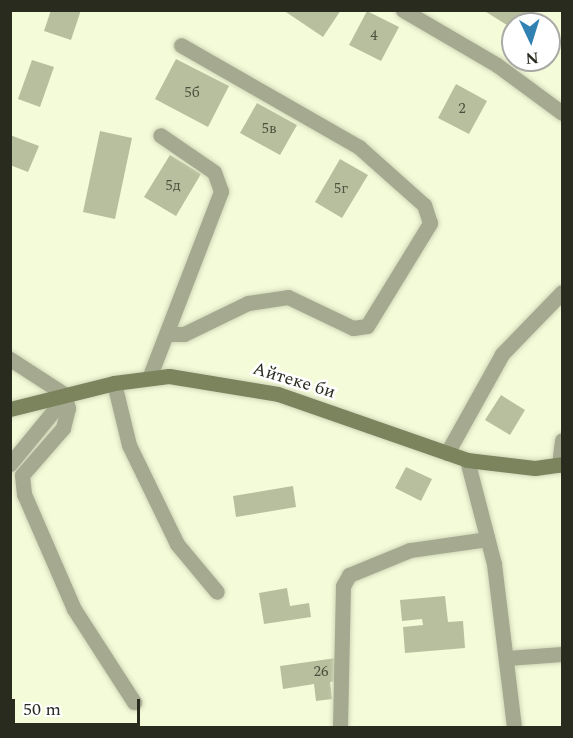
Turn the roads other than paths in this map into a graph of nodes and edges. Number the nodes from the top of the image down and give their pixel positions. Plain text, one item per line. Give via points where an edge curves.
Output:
1 (403, 10) edge
2 (182, 45) dead end
3 (562, 112) edge
4 (160, 135) dead end
5 (562, 292) edge
6 (167, 334) junction
7 (10, 359) edge
8 (149, 378) junction
9 (114, 383) junction
10 (64, 396) junction
11 (10, 409) edge
12 (562, 440) edge
13 (447, 453) junction
14 (467, 460) junction
15 (10, 464) edge
16 (560, 464) edge
17 (487, 539) junction
18 (217, 592) dead end
19 (562, 654) edge
20 (507, 658) junction
21 (134, 702) dead end
22 (340, 728) edge
23 (514, 728) edge

1 - 3 street via 497,65
2 - 6 street via 359,147 424,205 430,223 367,326 353,328 288,297 248,303 184,334
4 - 6 street via 214,172 221,191
5 - 13 street via 502,354
6 - 8 street
7 - 10 street
8 - 9 street, Айтеке би
8 - 13 street, Айтеке би via 228,382 278,394
9 - 10 street, Айтеке би
9 - 18 street via 129,446 177,544
10 - 11 street, Айтеке би
10 - 15 street
10 - 21 street via 68,408 63,428 22,475 24,494 74,609
12 - 16 street
13 - 14 street, Айтеке би
14 - 16 street, Айтеке би via 535,468
14 - 17 street
17 - 20 street
17 - 22 street via 410,550 349,575 343,586
19 - 20 street
20 - 23 street

